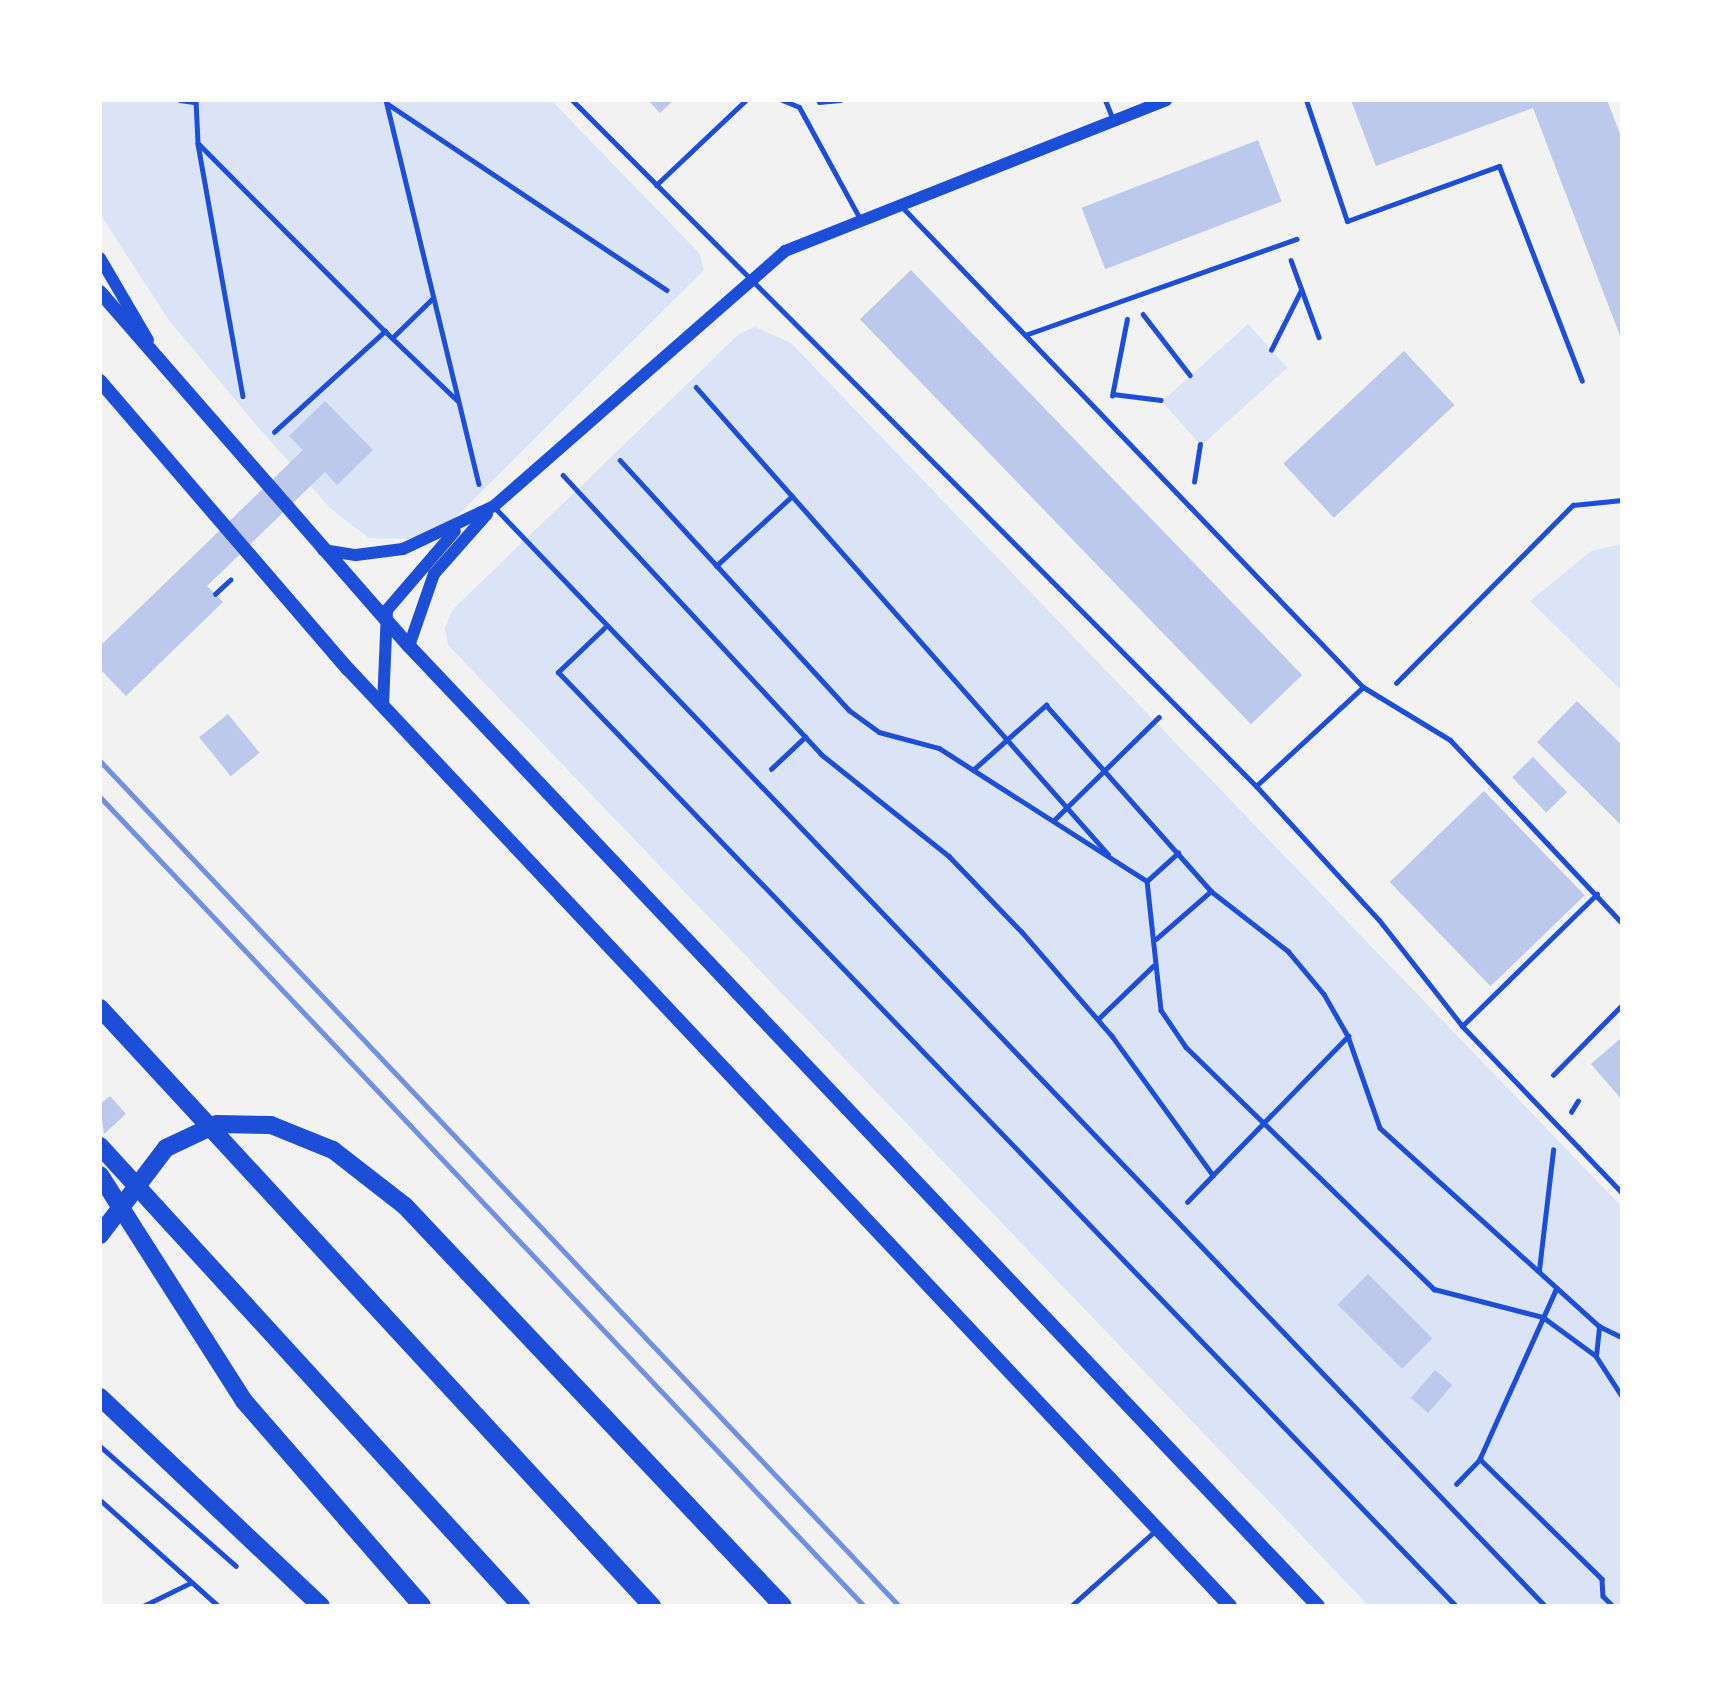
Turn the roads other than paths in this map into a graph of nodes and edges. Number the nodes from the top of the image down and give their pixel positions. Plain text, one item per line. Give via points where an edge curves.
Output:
1 (572, 100) edge
2 (746, 100) edge
3 (782, 100) edge
4 (1105, 100) edge
5 (1166, 100) edge
6 (1307, 100) edge
7 (1113, 120) junction
8 (656, 186) junction
9 (897, 203) junction
10 (860, 219) junction
11 (1296, 239) dead end
12 (100, 258) edge
13 (749, 278) junction
14 (100, 292) edge
15 (1025, 335) junction
16 (162, 365) junction
17 (100, 381) edge
18 (1582, 381) dead end
19 (494, 506) junction
20 (460, 525) junction
21 (322, 550) junction
22 (386, 621) junction
23 (604, 628) junction
24 (409, 646) junction
25 (1363, 687) junction
26 (383, 706) junction
27 (1256, 786) junction
28 (1597, 894) junction
29 (1622, 923) edge
30 (100, 1008) edge
31 (1462, 1026) junction
32 (100, 1146) edge
33 (100, 1175) edge
34 (1622, 1193) edge
35 (100, 1235) edge
36 (100, 1396) edge
37 (100, 1500) edge
38 (1157, 1529) junction
39 (190, 1583) junction
40 (143, 1606) edge
41 (218, 1606) edge
42 (321, 1606) edge
43 (422, 1606) edge
44 (521, 1606) edge
45 (652, 1606) edge
46 (783, 1606) edge
47 (1071, 1606) edge
48 (1230, 1606) edge
49 (1318, 1606) edge
50 (1456, 1606) edge
51 (1545, 1606) edge

1 - 8 lane
2 - 8 lane
3 - 10 lane via 799,107
4 - 7 lane
5 - 7 street
6 - 18 lane via 1347,221 1499,166
7 - 9 street
8 - 13 lane
9 - 10 street
9 - 15 lane
10 - 13 street via 785,251
11 - 15 lane
12 - 16 street
13 - 19 street via 550,461
13 - 27 lane
14 - 16 main road
15 - 25 lane
16 - 21 main road
17 - 26 main road
19 - 20 street
19 - 23 lane
19 - 24 street via 434,574
20 - 21 street via 403,549 356,555
20 - 22 street via 396,596
21 - 22 main road
22 - 24 main road
22 - 26 street
23 - 50 lane via 558,672
23 - 51 lane
24 - 49 main road
25 - 27 lane
25 - 28 lane via 1378,701 1450,740
26 - 38 main road
27 - 31 lane via 1379,920
28 - 29 lane
28 - 31 lane
30 - 45 main road
31 - 34 lane
32 - 44 main road
33 - 43 main road via 244,1401
35 - 46 main road via 166,1148 217,1124 271,1125 333,1150 405,1206
36 - 42 main road
37 - 39 lane
38 - 47 lane
38 - 48 main road
39 - 40 lane
39 - 41 lane

